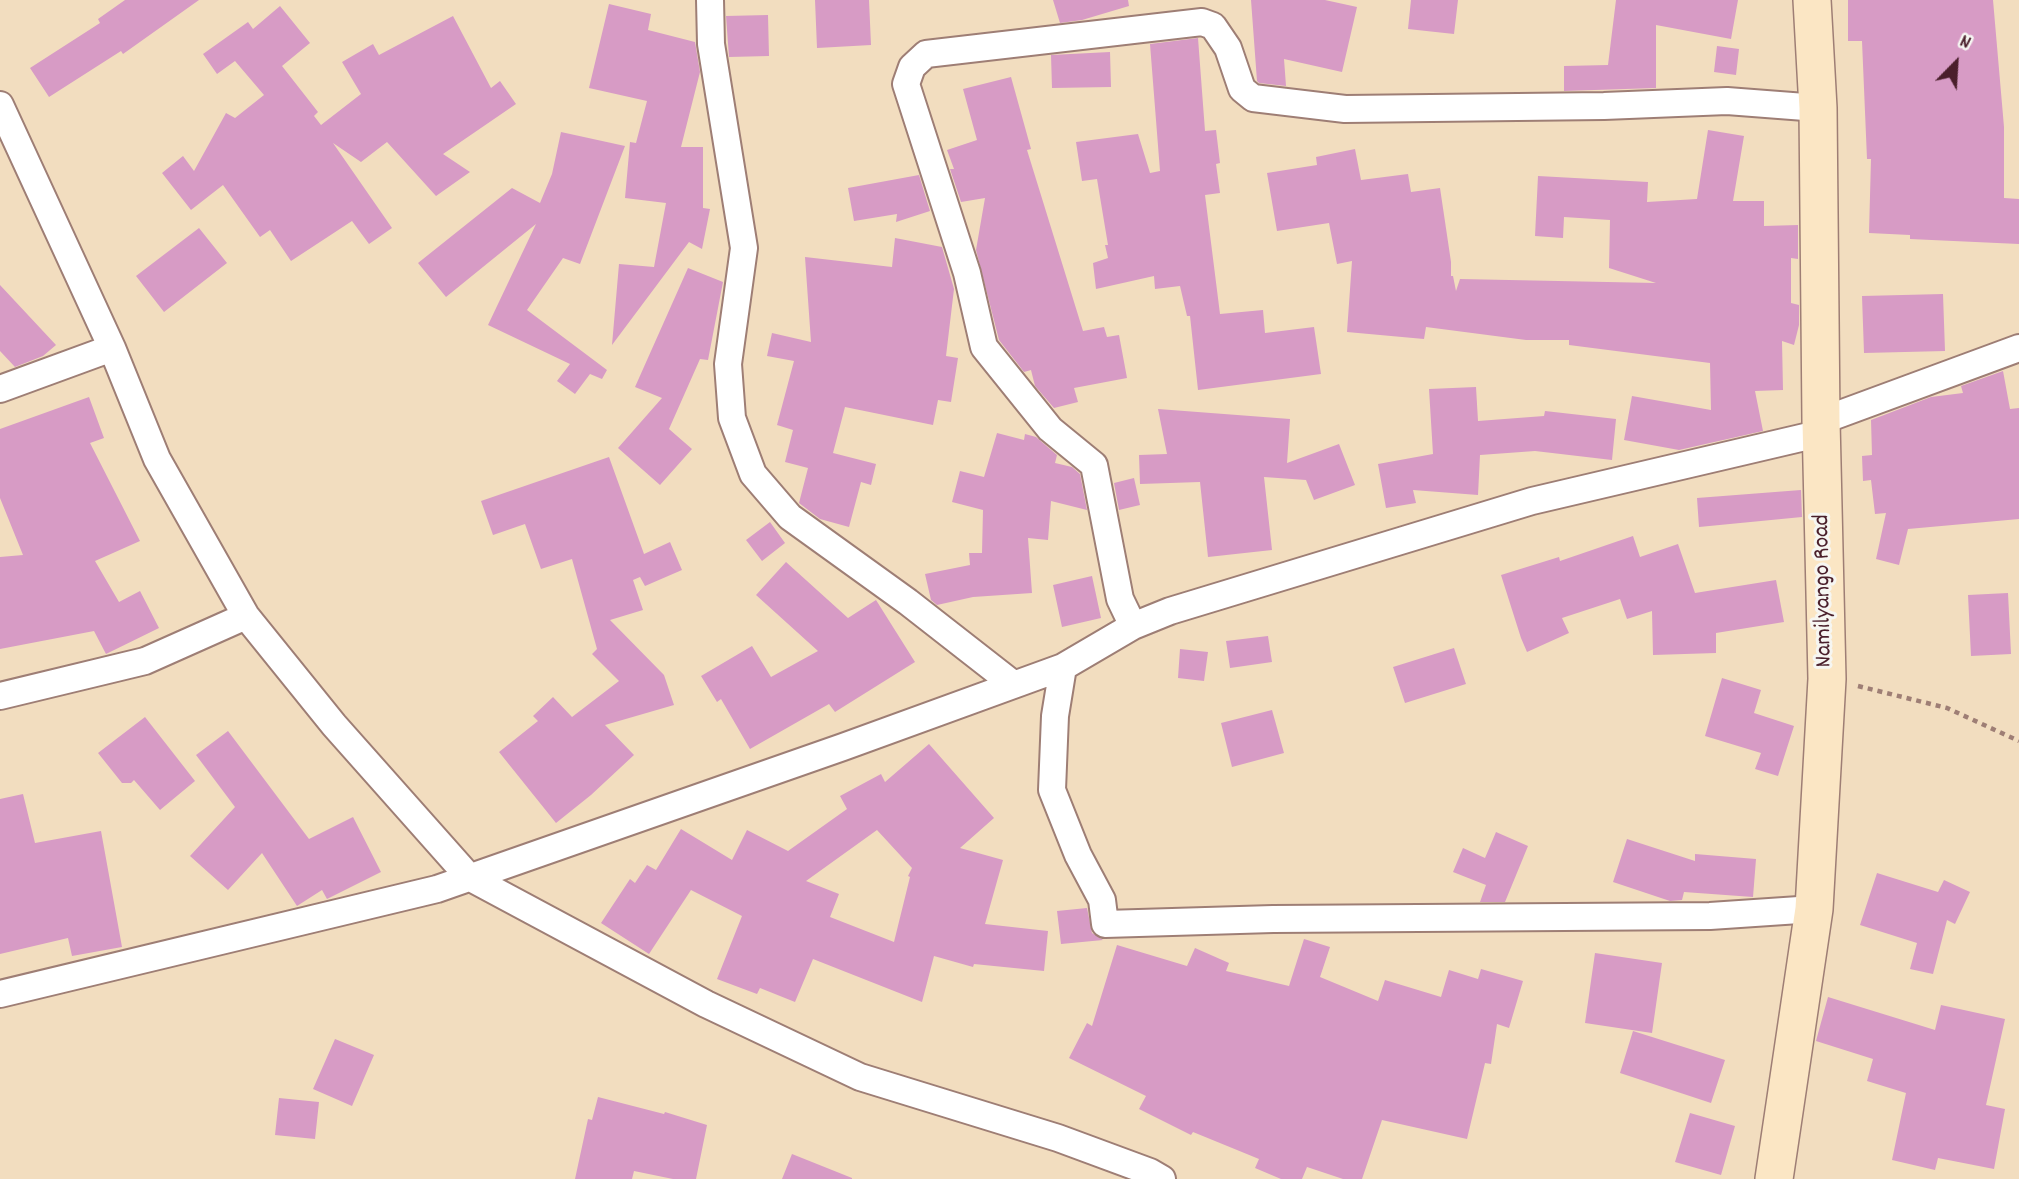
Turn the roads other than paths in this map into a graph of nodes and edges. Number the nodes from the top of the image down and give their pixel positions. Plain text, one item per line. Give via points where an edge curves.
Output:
1 (710, 0) edge
2 (1812, 0) edge
3 (0, 105) edge
4 (1818, 108) junction
5 (112, 348) junction
6 (2019, 348) edge
7 (0, 389) edge
8 (1821, 427) junction
9 (246, 616) junction
10 (1133, 626) junction
11 (1063, 667) junction
12 (1013, 684) junction
13 (0, 696) edge
14 (469, 877) junction
15 (1814, 909) junction
16 (0, 994) edge
17 (1162, 1179) edge
18 (1774, 1179) edge

1 - 12 street via 711,44 744,248 728,364 732,418 753,474 790,517
2 - 4 main road, Namilyango Road
3 - 5 street
4 - 8 main road, Namilyango Road
4 - 10 street via 1727,101 1345,109 1253,97 1242,89 1228,48 1213,26 1202,22 926,54 912,67 905,84 967,272 984,347 1050,429 1094,465 1120,599
5 - 7 street
5 - 9 street via 157,459
6 - 8 street
8 - 10 street via 1532,501
8 - 15 main road, Namilyango Road via 1826,678
9 - 13 street via 145,661
9 - 14 street via 334,726
10 - 11 street
11 - 12 street
11 - 15 street via 1055,716 1052,790 1102,900 1105,924 1710,916
12 - 14 street
14 - 16 street
14 - 17 street via 706,1004 860,1077 1058,1138
15 - 18 main road, Namilyango Road

